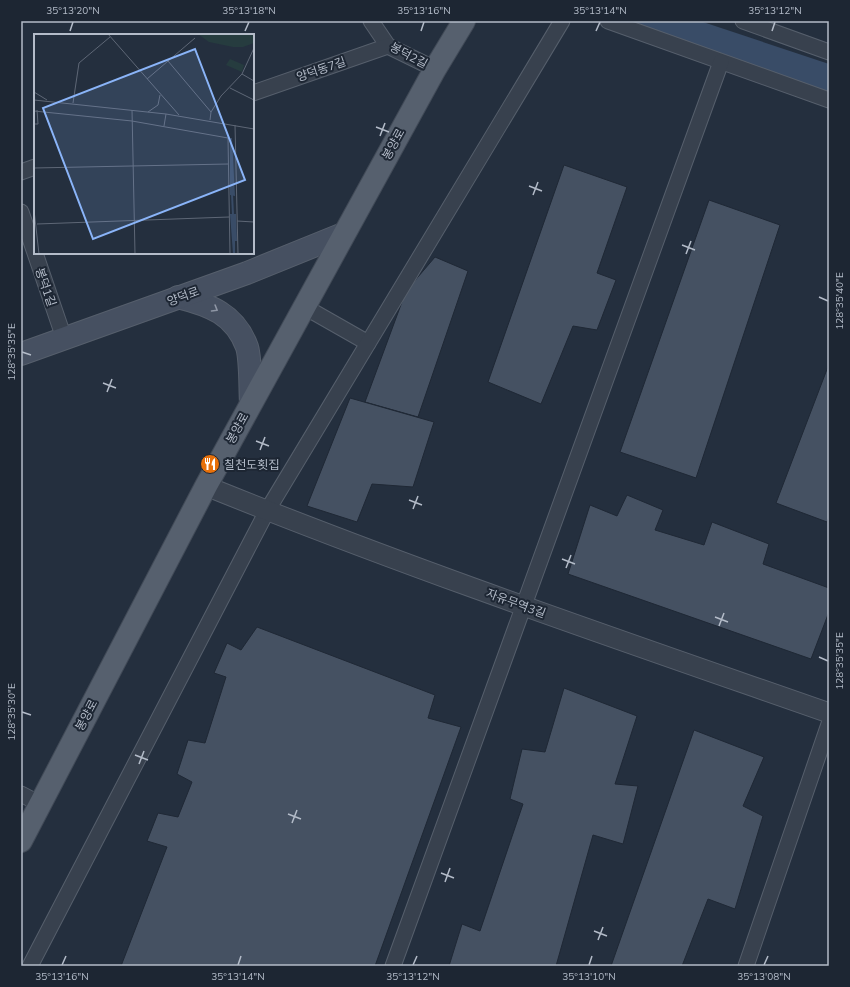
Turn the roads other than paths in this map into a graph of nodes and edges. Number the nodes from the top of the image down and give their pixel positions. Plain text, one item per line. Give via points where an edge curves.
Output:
1 (371, 21) edge
2 (464, 21) edge
3 (562, 21) edge
4 (608, 21) edge
5 (743, 21) edge
6 (388, 46) junction
7 (829, 52) edge
8 (721, 62) junction
9 (435, 69) junction
10 (254, 93) edge
11 (829, 100) edge
12 (34, 167) edge
13 (21, 172) edge
14 (21, 212) edge
15 (343, 234) junction
16 (34, 250) edge
17 (35, 254) edge
18 (178, 297) junction
19 (303, 306) junction
20 (64, 338) junction
21 (368, 343) junction
22 (21, 354) edge
23 (251, 403) junction
24 (206, 486) junction
25 (267, 511) junction
26 (523, 606) junction
27 (829, 713) edge
28 (829, 724) edge
29 (21, 794) edge
30 (40, 804) junction
31 (21, 841) edge
32 (30, 966) edge
33 (393, 966) edge
34 (746, 966) edge

1 - 6 street, 봉덕2길
2 - 9 main road, 봉양로
3 - 21 street
4 - 8 street
5 - 7 street
6 - 9 street, 봉덕2길
6 - 10 street, 양덕동7길
8 - 11 street
8 - 26 street
9 - 15 main road, 봉양로
12 - 13 street
14 - 16 street, 봉덕1길
15 - 18 main road, 양덕로 via 247,273
15 - 19 main road, 봉양로
17 - 20 street, 봉덕1길
18 - 20 main road, 양덕로
18 -> 23 main road via 213,307 237,328 247,348
19 - 21 street
19 - 23 main road, 봉양로
20 - 22 main road, 양덕로
21 - 25 street
23 - 24 main road, 봉양로
24 - 25 street, 자유무역3길
24 - 30 main road, 봉양로
25 - 26 street, 자유무역3길
25 - 32 street
26 - 27 street, 자유무역3길
26 - 33 street
28 - 34 street
29 - 30 street
30 - 31 main road, 봉양로

